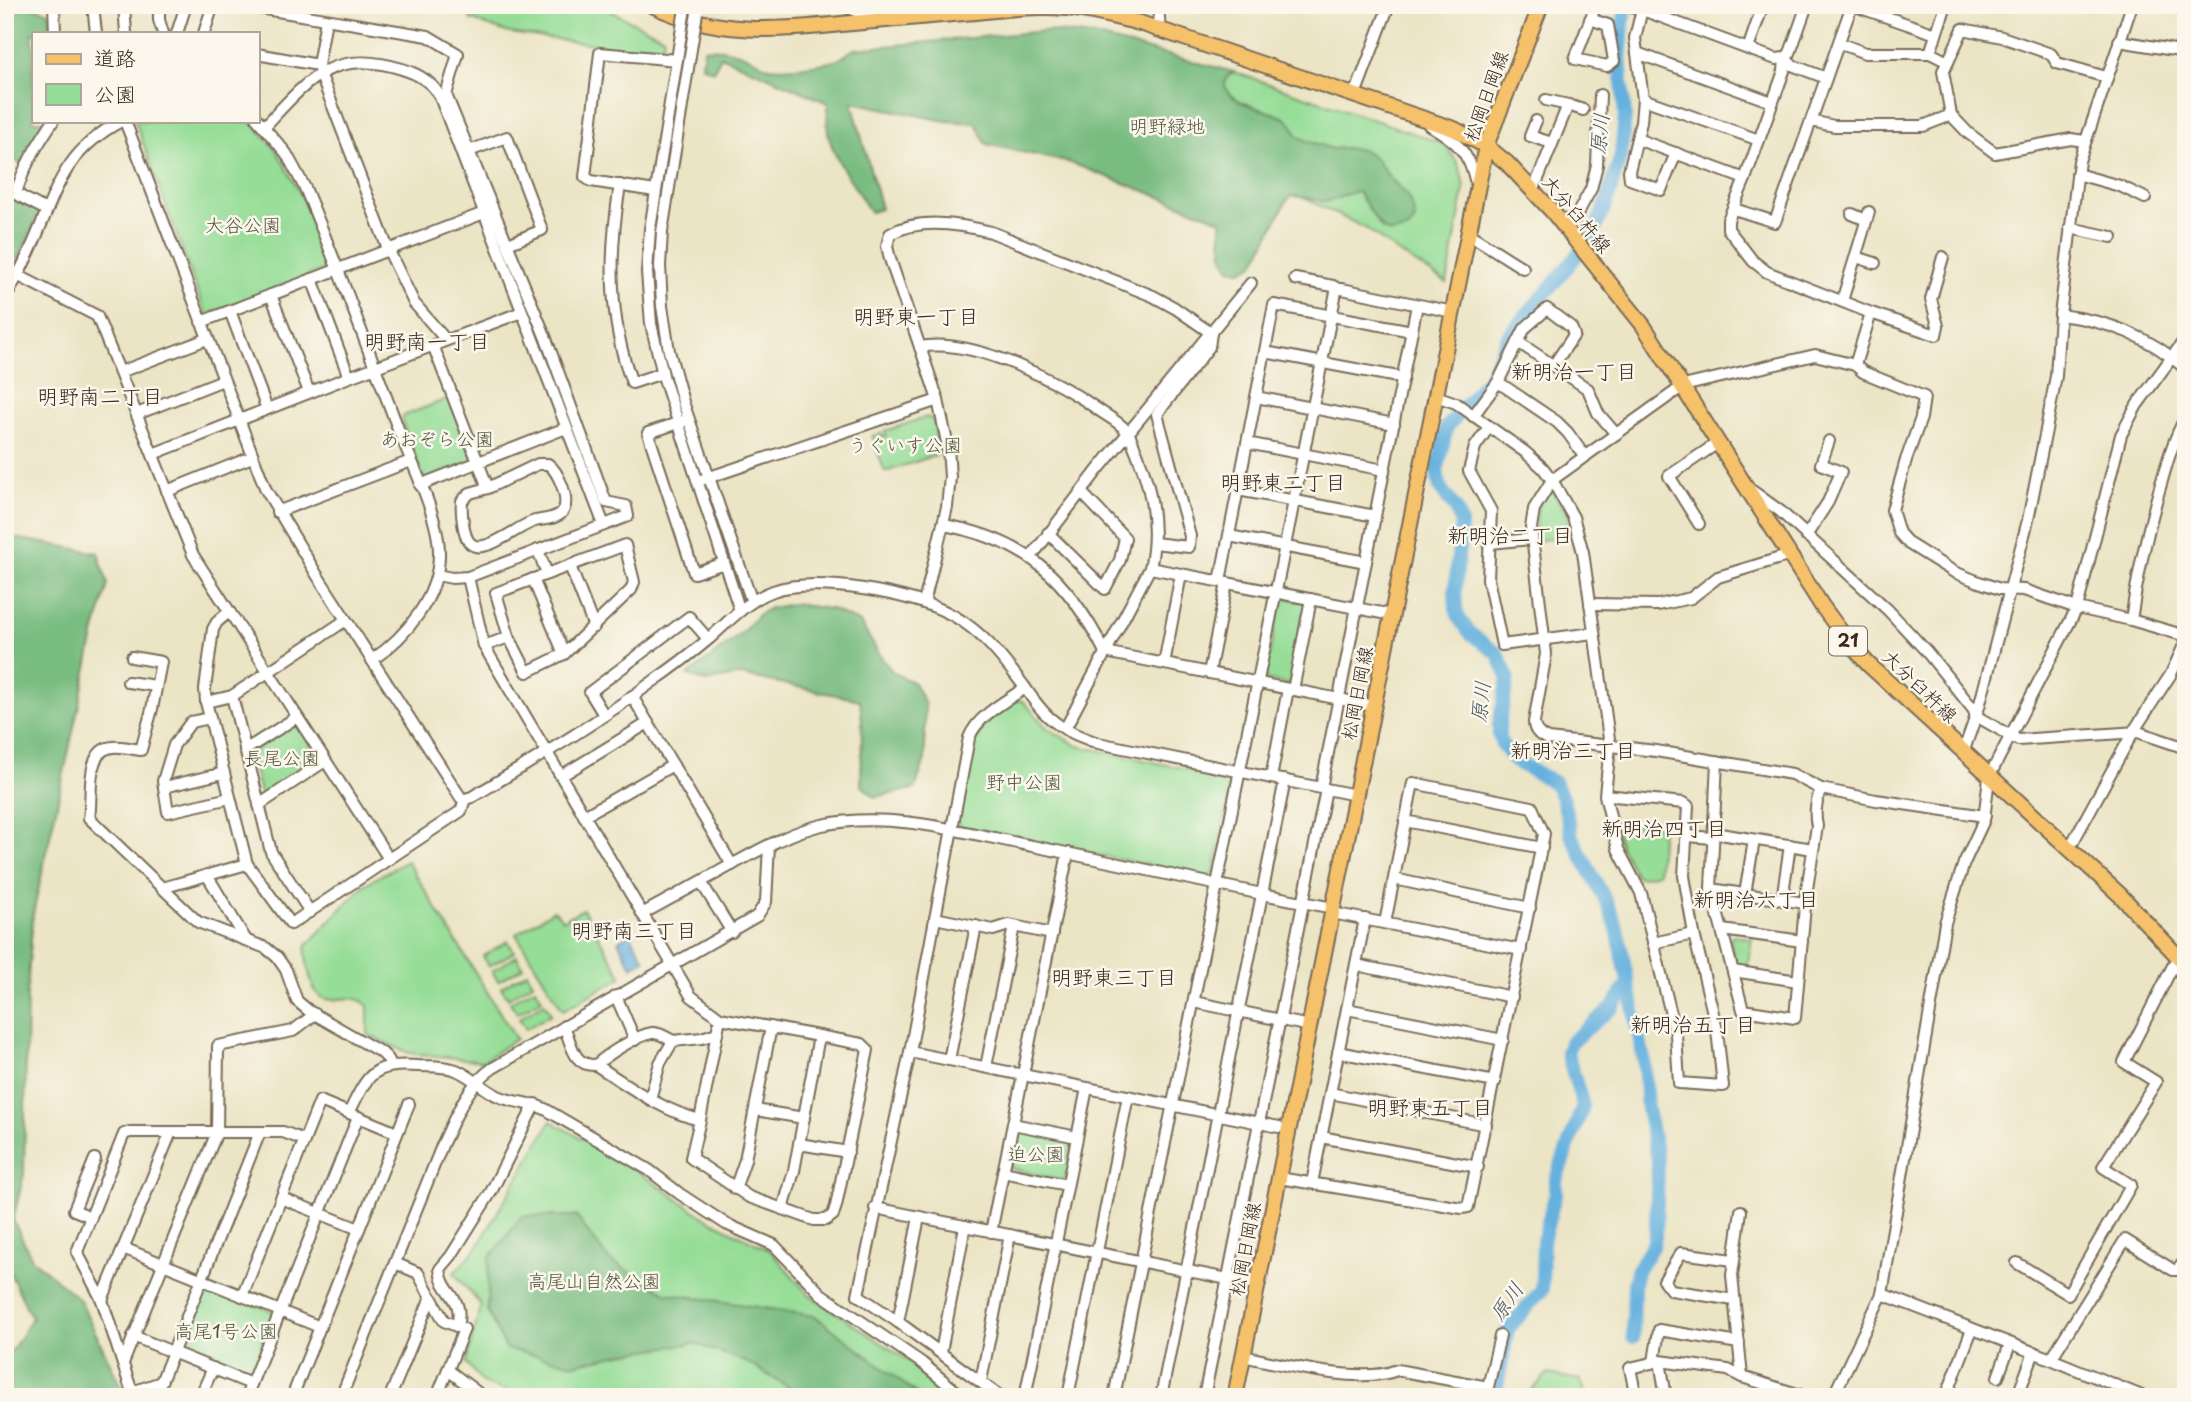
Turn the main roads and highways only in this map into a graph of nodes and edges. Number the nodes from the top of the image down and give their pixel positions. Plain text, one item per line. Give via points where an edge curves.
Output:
1 (653, 5) edge
2 (1541, 5) edge
3 (1486, 146) junction
4 (2182, 960) edge
5 (1235, 1397) edge

1 - 3 main road, 大分臼杵線 / 21 via 688,20 741,29 796,29 1065,8 1140,23 1401,110
2 - 3 main road, 松岡日岡線
3 - 4 main road, 大分臼杵線 / 21 via 1534,191 1643,325 1847,640 2120,895
3 - 5 main road, 松岡日岡線

